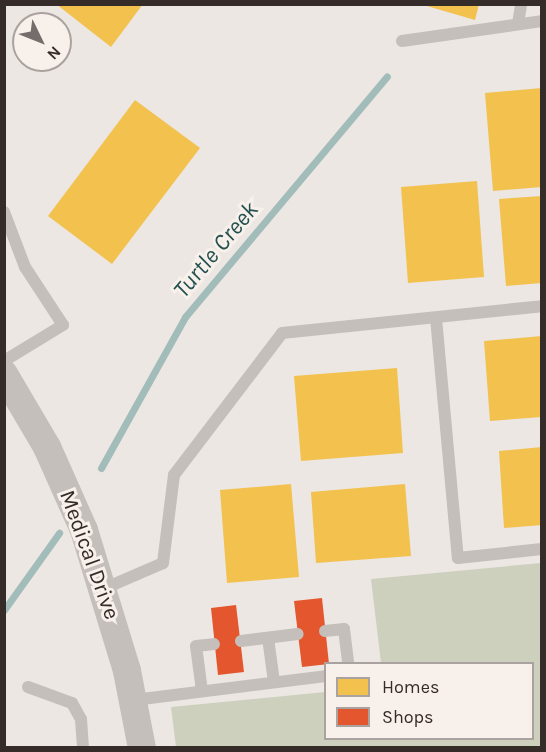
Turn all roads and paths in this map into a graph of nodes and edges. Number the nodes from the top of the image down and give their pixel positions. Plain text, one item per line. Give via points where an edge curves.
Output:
1 (521, 4) edge
2 (541, 22) edge
3 (518, 24) junction
4 (402, 41) dead end
5 (4, 212) edge
6 (542, 306) edge
7 (436, 318) junction
8 (4, 361) edge
9 (4, 374) edge
10 (542, 549) edge
11 (103, 589) junction
12 (325, 631) dead end
13 (298, 634) dead end
14 (268, 638) junction
15 (241, 641) dead end
16 (214, 644) dead end
17 (348, 662) edge
18 (324, 676) edge
19 (274, 682) junction
20 (28, 687) dead end
21 (202, 691) junction
22 (134, 700) junction
23 (83, 747) edge
24 (142, 747) edge

1 - 3 lane
2 - 3 lane
3 - 4 lane
5 - 8 lane via 25,267 63,325
6 - 7 lane
7 - 10 lane via 458,558
7 - 11 lane via 282,333 174,474 163,563
9 - 11 street, Medical Drive via 47,447 84,530
11 - 22 street, Medical Drive
12 - 17 lane via 344,629
13 - 14 lane
14 - 15 lane
14 - 19 lane
16 - 21 lane via 196,646
18 - 19 lane
19 - 21 lane
20 - 23 lane via 72,703 81,719
21 - 22 lane
22 - 24 street, Medical Drive

